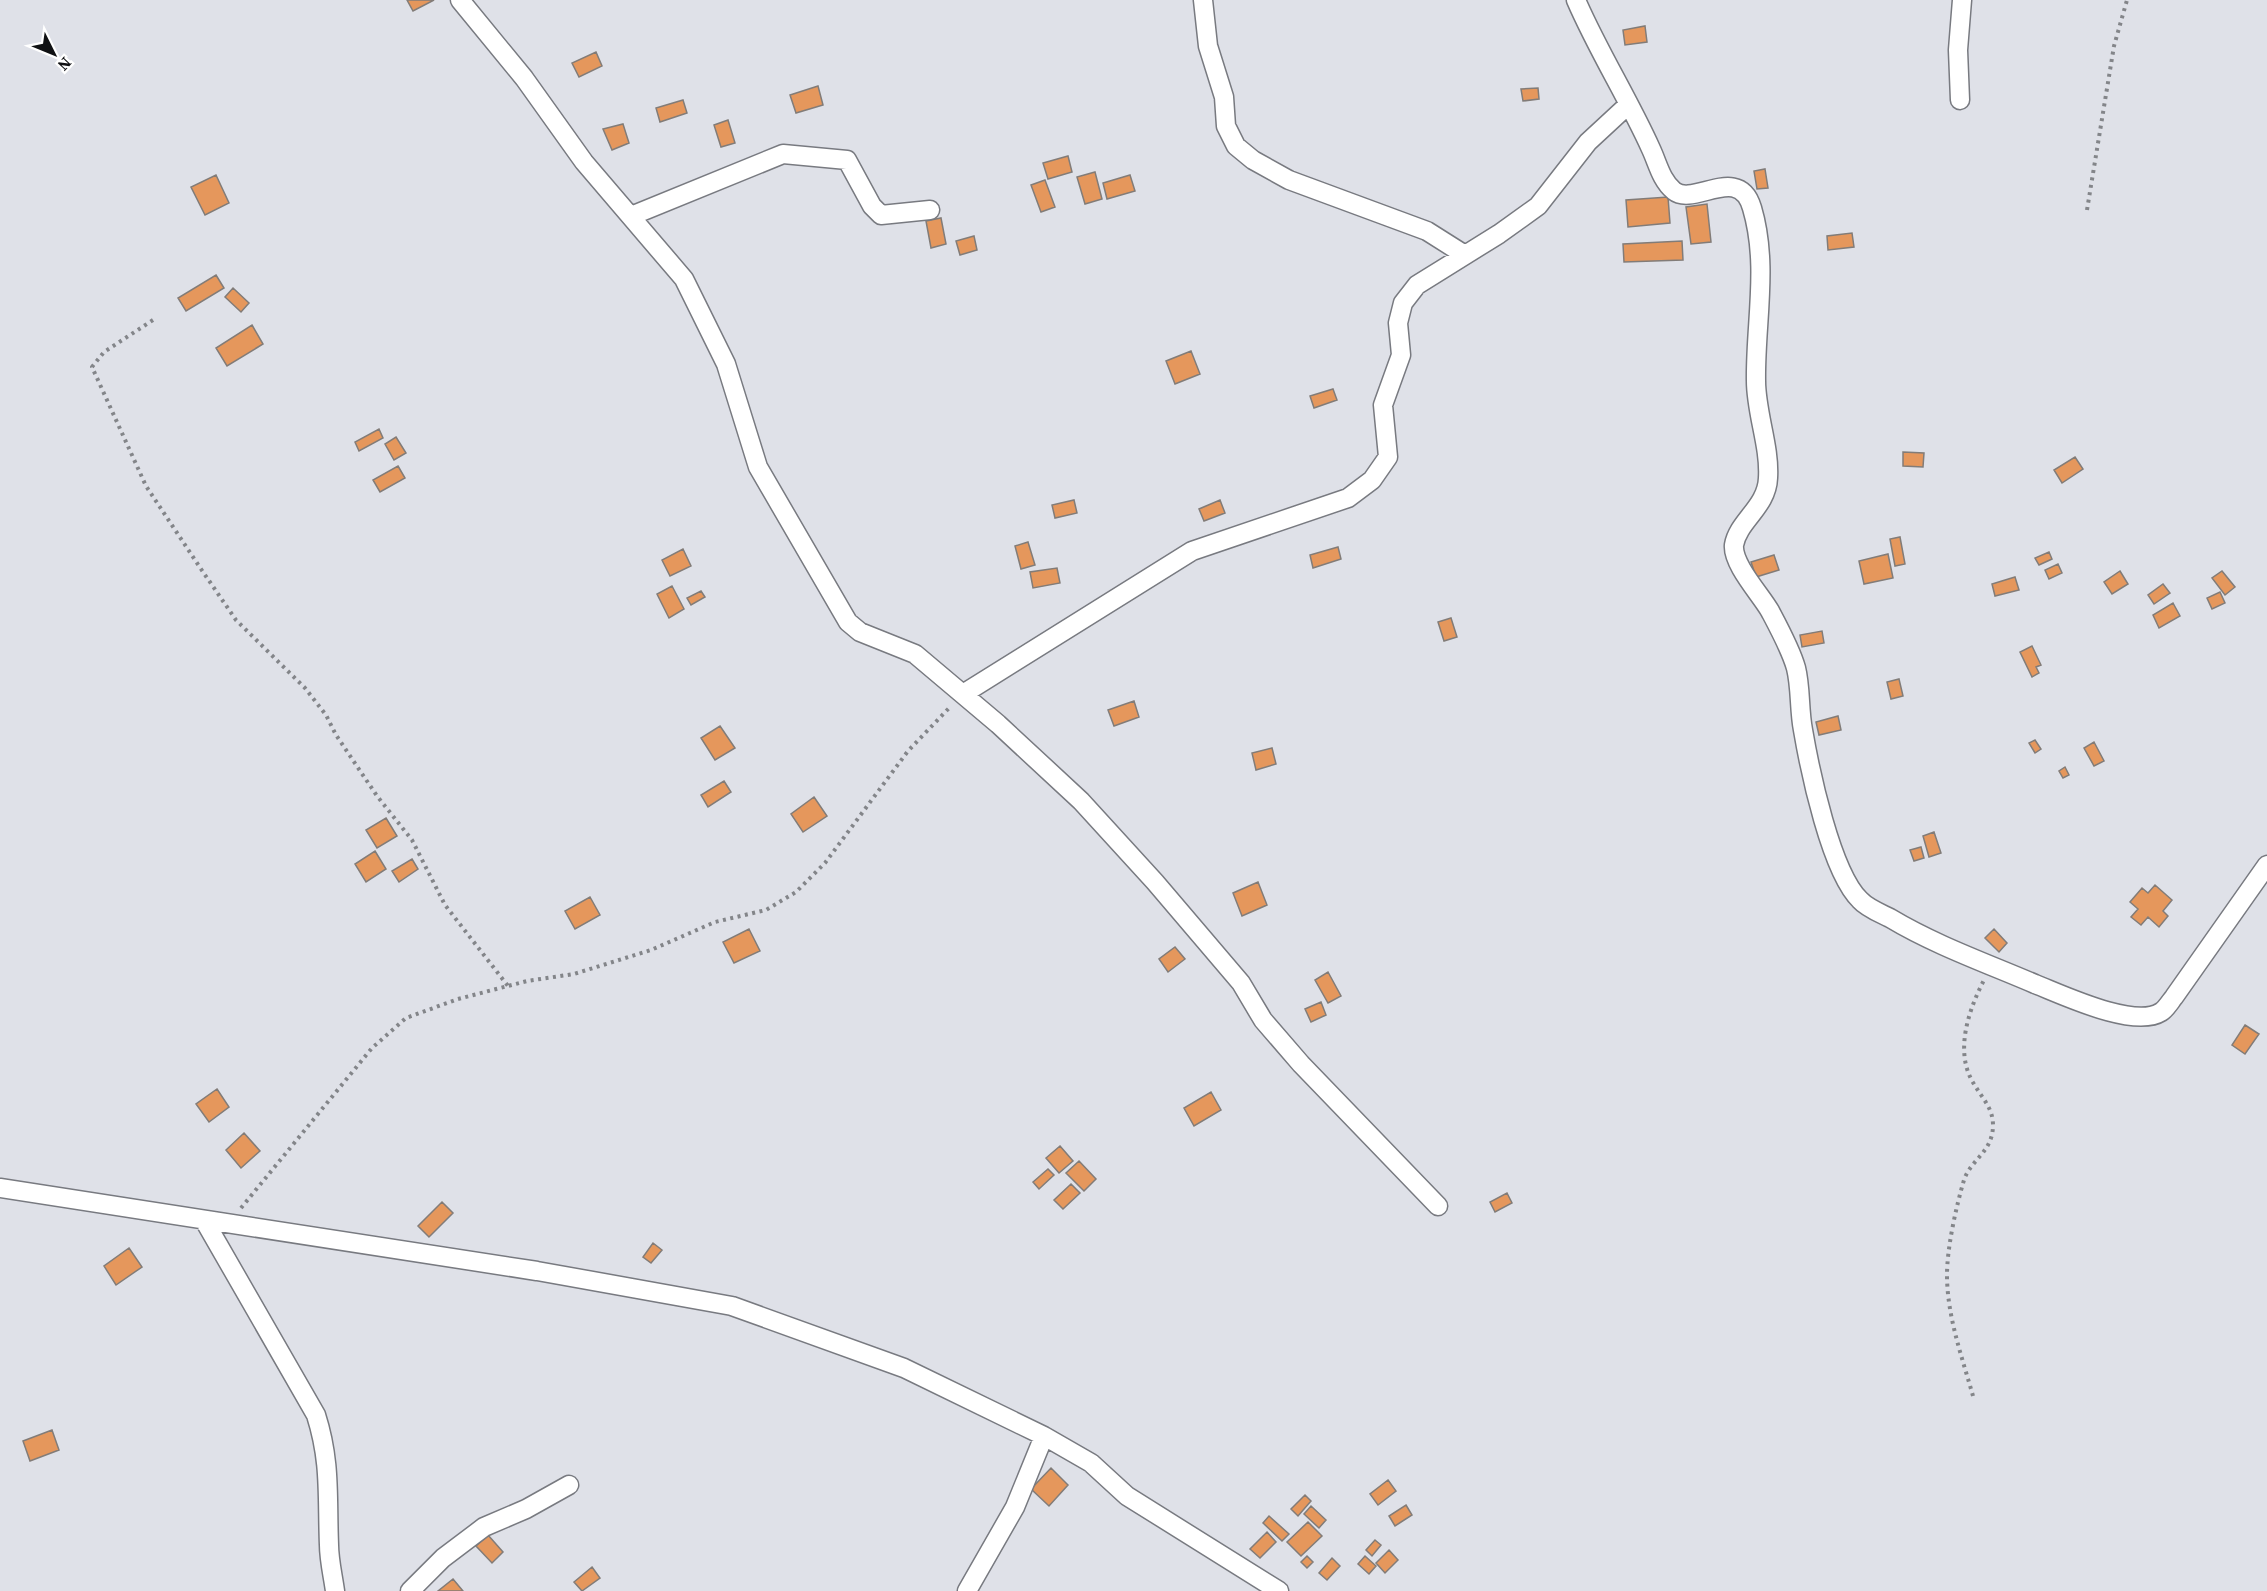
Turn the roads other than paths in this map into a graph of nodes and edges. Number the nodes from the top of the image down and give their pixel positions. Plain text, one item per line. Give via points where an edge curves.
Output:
1 (460, 0) edge
2 (1203, 0) edge
3 (1576, 0) edge
4 (1962, 0) edge
5 (1960, 100) dead end
6 (1628, 105) junction
7 (930, 210) dead end
8 (631, 216) junction
9 (1465, 255) junction
10 (963, 694) junction
11 (2267, 865) edge
12 (0, 1188) edge
13 (1438, 1206) dead end
14 (204, 1220) junction
15 (1044, 1436) junction
16 (569, 1485) dead end
17 (335, 1591) edge
18 (411, 1591) edge
19 (967, 1591) edge
20 (1279, 1591) edge

1 - 8 street via 524,78 584,162
2 - 9 street via 1208,46 1224,97 1226,126 1236,146 1289,180 1427,231
3 - 6 street
4 - 5 street
6 - 9 street via 1588,142 1538,206
6 - 11 street via 1659,172 1676,192 1729,187 1746,195 1752,206 1759,241 1756,382 1768,478 1762,503 1734,547 1738,563 1770,611 1796,668 1803,730 1822,813 1841,873 1860,901 1915,933 1990,966 2116,1014 2150,1017 2162,1012 2175,997
7 - 8 street via 881,215 847,160 783,154
8 - 10 street via 684,279 726,364 758,467 848,622 860,632 915,654
9 - 10 street via 1417,285 1403,303 1398,323 1401,355 1383,405 1388,457 1372,480 1348,498 1192,551
10 - 13 street via 1081,801 1241,983 1263,1020 1301,1064
12 - 14 street
14 - 15 street via 537,1271 732,1306 904,1368
14 - 17 street via 315,1415 323,1437
15 - 19 street via 1015,1507
15 - 20 street via 1091,1463 1127,1496
16 - 18 street via 483,1527 443,1558

